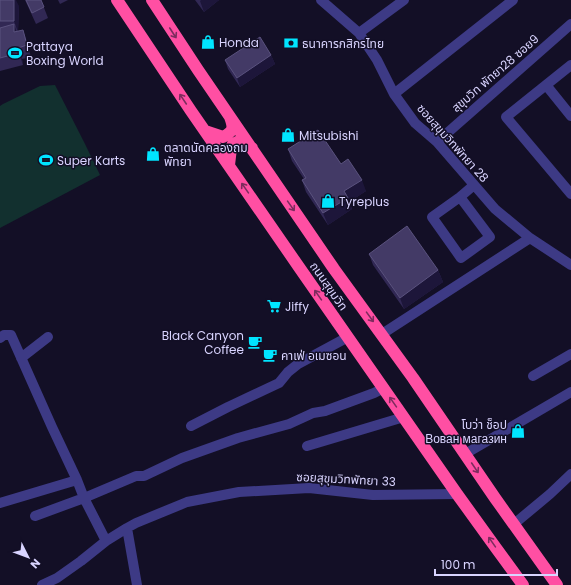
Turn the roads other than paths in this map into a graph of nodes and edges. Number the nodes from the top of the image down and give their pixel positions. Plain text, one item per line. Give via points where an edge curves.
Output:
1 (117, 0) edge
2 (152, 0) edge
3 (323, 0) edge
4 (404, 0) edge
5 (512, 0) edge
6 (571, 24) edge
7 (359, 33) junction
8 (571, 65) edge
9 (546, 85) junction
10 (394, 94) junction
11 (230, 116) junction
12 (571, 116) edge
13 (205, 131) junction
14 (437, 142) junction
15 (252, 148) junction
16 (229, 165) junction
17 (474, 185) junction
18 (571, 194) edge
19 (460, 197) junction
20 (530, 238) junction
21 (571, 265) edge
22 (382, 334) junction
23 (348, 336) junction
24 (48, 337) dead end
25 (0, 338) edge
26 (571, 354) edge
27 (21, 358) junction
28 (533, 376) dead end
29 (384, 388) junction
30 (571, 392) edge
31 (404, 417) junction
32 (191, 426) dead end
33 (307, 446) dead end
34 (465, 454) junction
35 (571, 474) edge
36 (77, 480) junction
37 (457, 494) junction
38 (84, 498) junction
39 (0, 503) edge
40 (35, 516) dead end
41 (514, 524) junction
42 (127, 528) junction
43 (106, 541) junction
44 (42, 585) edge
45 (137, 585) edge
46 (523, 585) edge
47 (557, 585) edge

13 -> 1 highway, ถนนสุขุมวิท
2 -> 11 highway, ถนนสุขุมวิท
3 - 7 street, ซอยสุขุมวิทพัทยา 28
4 - 7 street
5 - 10 street
6 - 14 street, สุขุมวิท พัทยา28 ซอย9
7 - 10 street, ซอยสุขุมวิทพัทยา 28 via 377,60
8 - 9 street
9 - 12 street
9 - 18 street via 506,117
10 - 14 street, ซอยสุขุมวิทพัทยา 28 via 415,123
11 - 13 highway via 233,126 228,134 223,137
11 - 15 highway, ถนนสุขุมวิท
13 - 16 highway, ถนนสุขุมวิท
14 - 17 street, ซอยสุขุมวิทพัทยา 28
15 - 16 highway via 243,141 233,144 230,148
15 -> 22 highway, ถนนสุขุมวิท via 334,270
23 -> 16 highway, ถนนสุขุมวิท
17 - 19 street
17 - 20 street, ซอยสุขุมวิทพัทยา 28 via 495,209
19 - 19 street via 432,217 461,258 490,237
20 - 21 street, ซอยสุขุมวิทพัทยา 28
20 - 22 street
22 - 34 highway, ถนนสุขุมวิท
23 - 29 highway, ถนนสุขุมวิท
23 - 32 street via 298,364 279,383
24 - 27 street
25 - 27 street via 10,335
26 - 28 street
27 - 36 street
31 -> 29 highway, ถนนสุขุมวิท
29 - 38 street via 289,424 238,438 182,458 144,476 136,476
30 - 34 street
31 - 33 street
31 - 37 highway, ถนนสุขุมวิท
34 -> 41 highway, ถนนสุขุมวิท
35 - 41 street
36 - 38 street
36 - 39 street
37 - 42 street, ซอยสุขุมวิทพัทยา 33 via 373,495 309,488 239,492 187,502
46 -> 37 highway, ถนนสุขุมวิท
38 - 40 street
38 - 43 street
41 - 47 highway, ถนนสุขุมวิท
42 - 43 street, ซอยสุขุมวิทพัทยา 33
42 - 45 street
43 - 44 street, ซอยสุขุมวิทพัทยา 33 via 58,578

